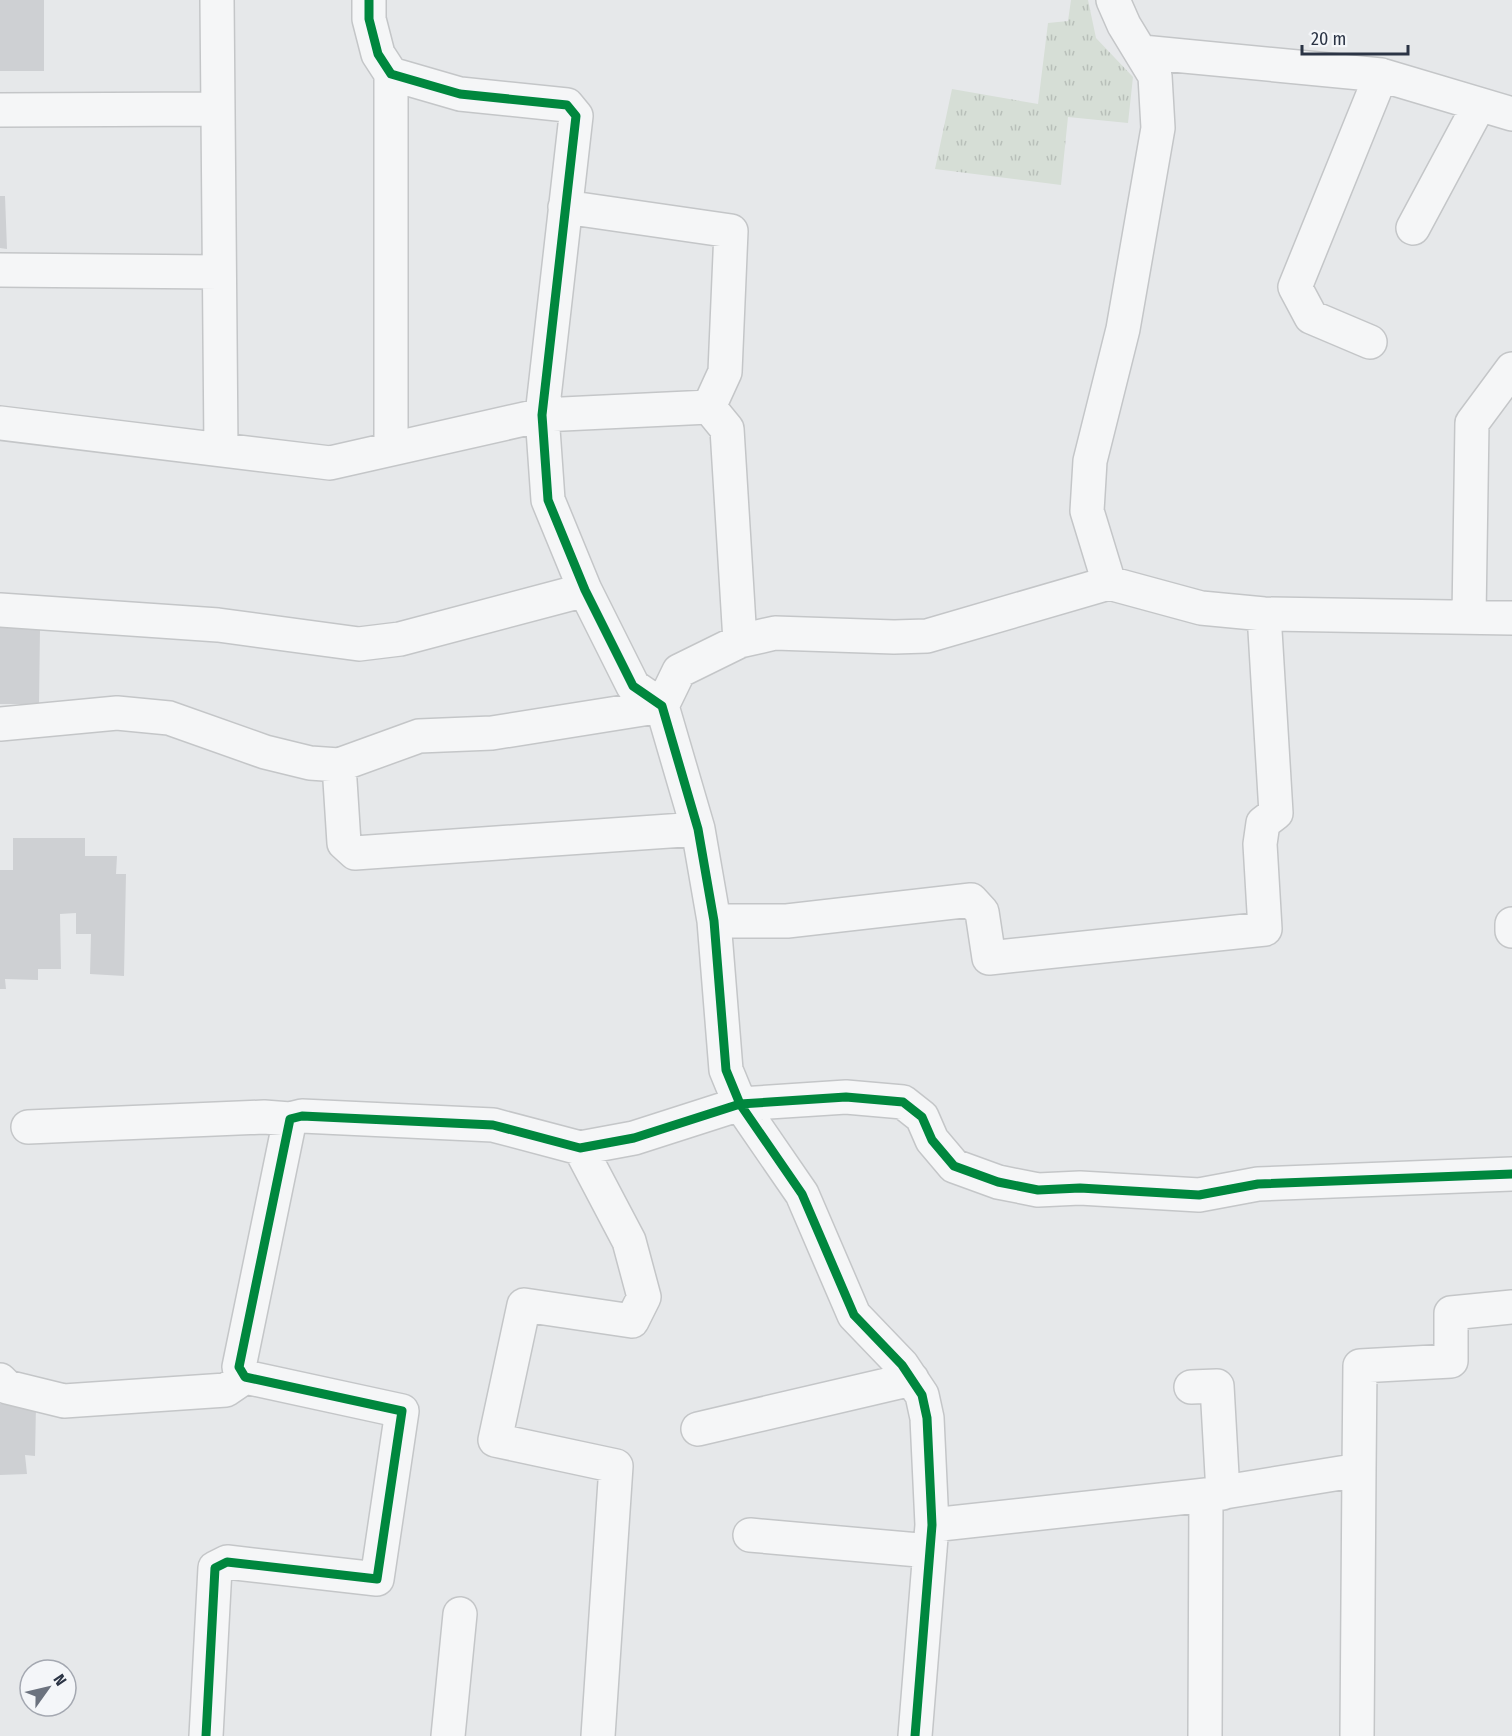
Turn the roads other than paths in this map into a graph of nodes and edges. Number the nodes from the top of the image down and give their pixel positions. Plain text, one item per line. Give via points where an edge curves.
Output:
1 (217, 0) edge
2 (369, 0) edge
3 (1113, 0) edge
4 (1142, 52) junction
5 (391, 74) junction
6 (1381, 75) junction
7 (1479, 105) junction
8 (0, 110) edge
9 (218, 110) junction
10 (1512, 114) edge
11 (565, 207) junction
12 (1413, 228) dead end
13 (0, 270) edge
14 (218, 272) junction
15 (1370, 342) dead end
16 (1512, 369) edge
17 (709, 406) junction
18 (543, 414) junction
19 (0, 423) edge
20 (391, 447) junction
21 (221, 449) junction
22 (1109, 583) junction
23 (585, 590) junction
24 (0, 610) edge
25 (1263, 614) junction
26 (1469, 617) junction
27 (1512, 618) edge
28 (740, 642) junction
29 (663, 706) junction
30 (0, 724) edge
31 (339, 765) junction
32 (698, 829) junction
33 (714, 921) junction
34 (1512, 924) edge
35 (1512, 931) edge
36 (740, 1104) junction
37 (290, 1119) junction
38 (28, 1127) dead end
39 (580, 1148) junction
40 (1512, 1174) edge
41 (1512, 1307) edge
42 (246, 1377) junction
43 (912, 1379) junction
44 (0, 1380) edge
45 (1191, 1387) dead end
46 (698, 1429) dead end
47 (1359, 1470) junction
48 (1215, 1494) junction
49 (750, 1535) dead end
50 (931, 1538) junction
51 (460, 1614) dead end
52 (206, 1736) edge
53 (448, 1736) edge
54 (598, 1736) edge
55 (915, 1736) edge
56 (1205, 1736) edge
57 (1357, 1736) edge

1 - 9 street
2 - 5 street via 369,19 378,54
3 - 4 street
4 - 6 street
4 - 22 street via 1155,76 1158,128 1123,329 1090,461 1087,511
5 - 11 street via 460,94 567,105 576,116
5 - 20 street
6 - 7 street
6 - 15 street via 1295,287 1311,317
7 - 10 street
7 - 12 street
8 - 9 street
9 - 14 street
11 - 17 street via 731,231 725,372
11 - 18 street
13 - 14 street
14 - 21 street
16 - 26 street via 1472,423
17 - 18 street
17 - 28 street via 727,429
18 - 20 street
18 - 23 street via 548,500
19 - 21 street
20 - 21 street via 330,463
22 - 25 street via 1201,608
22 - 28 street via 927,636 775,633
23 - 24 street via 400,639 359,644 218,625
23 - 29 street via 633,686
25 - 26 street
25 - 33 street via 1276,813 1263,823 1260,844 1265,929 988,958 982,912 971,900 787,921
26 - 27 street
28 - 29 street via 679,671
29 - 31 street via 492,733 419,736
29 - 32 street
30 - 31 street via 117,713 168,718 265,752 310,763
31 - 32 street via 344,843 355,853
32 - 33 street
33 - 36 street via 726,1070
34 - 35 street
36 - 39 street via 634,1137
36 - 40 street via 846,1097 903,1102 922,1117 932,1140 954,1166 998,1182 1038,1190 1080,1188 1199,1195 1258,1184
36 - 43 street via 802,1194 854,1315
37 - 38 street
37 - 39 street via 302,1116 493,1125
37 - 42 street via 239,1367
39 - 54 street via 628,1241 644,1297 632,1321 524,1305 495,1440 616,1466
41 - 47 street via 1451,1313 1451,1361 1360,1366
42 - 44 street via 226,1390 64,1401 8,1387
42 - 52 street via 402,1410 377,1579 227,1562 215,1568
43 - 46 street
43 - 50 street via 922,1395 927,1418
45 - 48 street via 1216,1386
47 - 48 street
47 - 57 street
48 - 50 street
48 - 56 street
49 - 50 street
50 - 55 street
51 - 53 street

